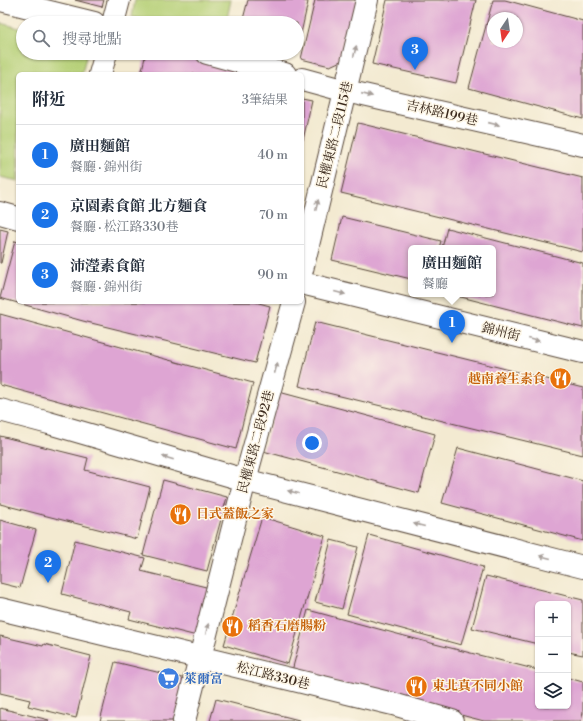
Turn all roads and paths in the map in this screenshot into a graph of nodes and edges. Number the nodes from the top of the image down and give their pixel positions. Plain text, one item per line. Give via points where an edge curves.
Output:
1 (1, 0) edge
2 (119, 0) edge
3 (367, 0) edge
4 (66, 16) edge
5 (115, 16) edge
6 (104, 60) edge
7 (233, 60) edge
8 (101, 72) edge
9 (278, 72) edge
10 (304, 80) edge
11 (346, 91) junction
12 (583, 145) edge
13 (0, 213) edge
14 (16, 217) edge
15 (304, 262) edge
16 (304, 283) edge
17 (293, 304) edge
18 (583, 352) edge
19 (0, 410) edge
20 (245, 480) junction
21 (583, 567) edge
22 (0, 609) edge
23 (199, 658) junction
24 (184, 721) edge
25 (452, 721) edge

1 - 4 street
2 - 5 street
11 -> 3 street, 民權東路二段115巷
6 - 8 street
7 - 9 street
10 - 11 street, 吉林路199巷
11 -> 12 street, 吉林路199巷
15 -> 11 street, 民權東路二段115巷
13 - 14 street
16 -> 18 street, 錦州街
20 -> 17 street, 民權東路二段92巷
20 -> 19 street
21 -> 20 street
23 -> 20 street, 民權東路二段92巷
22 - 23 street, 松江路330巷
23 - 24 street, 民權東路二段92巷
23 - 25 street, 松江路330巷 via 393,704

